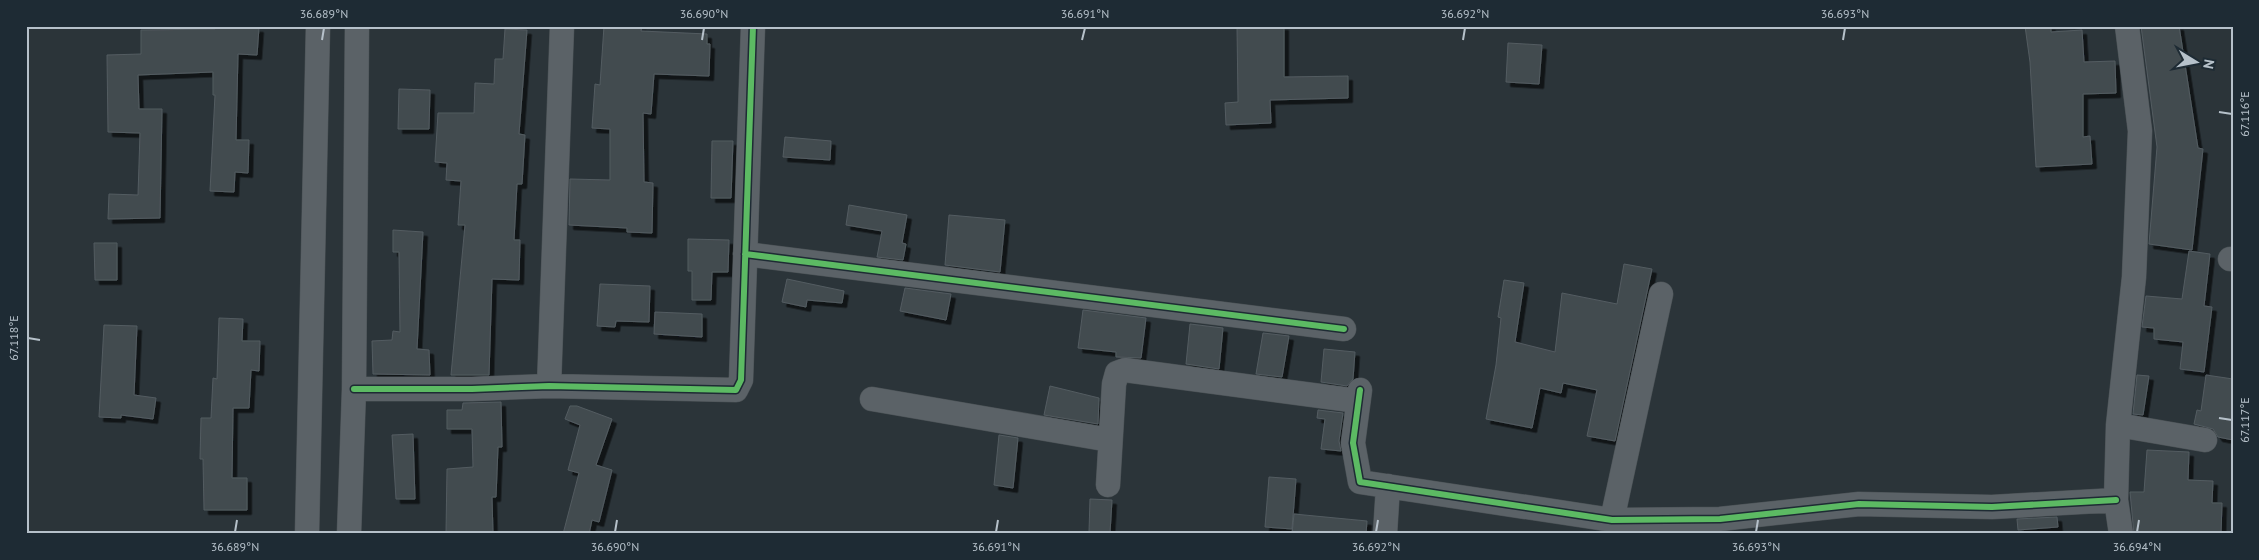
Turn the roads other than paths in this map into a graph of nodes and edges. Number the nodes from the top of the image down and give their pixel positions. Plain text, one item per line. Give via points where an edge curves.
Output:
1 (318, 26) edge
2 (357, 26) edge
3 (562, 26) edge
4 (752, 26) edge
5 (2127, 26) edge
6 (745, 254) junction
7 (1661, 294) dead end
8 (1344, 329) dead end
9 (549, 386) junction
10 (354, 389) junction
11 (872, 399) dead end
12 (2118, 425) junction
13 (1110, 440) junction
14 (2206, 440) dead end
15 (1108, 485) dead end
16 (1388, 486) junction
17 (2116, 500) junction
18 (1612, 520) junction
19 (1721, 526) edge
20 (307, 534) edge
21 (349, 534) edge
22 (1386, 534) edge
23 (2121, 534) edge

1 - 20 street
2 - 10 street
3 - 9 street
4 - 6 street
5 - 12 street via 2140,131 2134,277
6 - 8 street
6 - 9 street via 741,380 736,390
7 - 18 street
9 - 10 street
10 - 21 street
11 - 13 street
12 - 14 street
12 - 17 street
13 - 15 street
13 - 16 street via 1114,384 1117,373 1125,370 1359,395 1353,443 1360,482
16 - 18 street
16 - 22 street
17 - 19 street via 1992,507 1859,504
17 - 23 street
18 - 19 street

